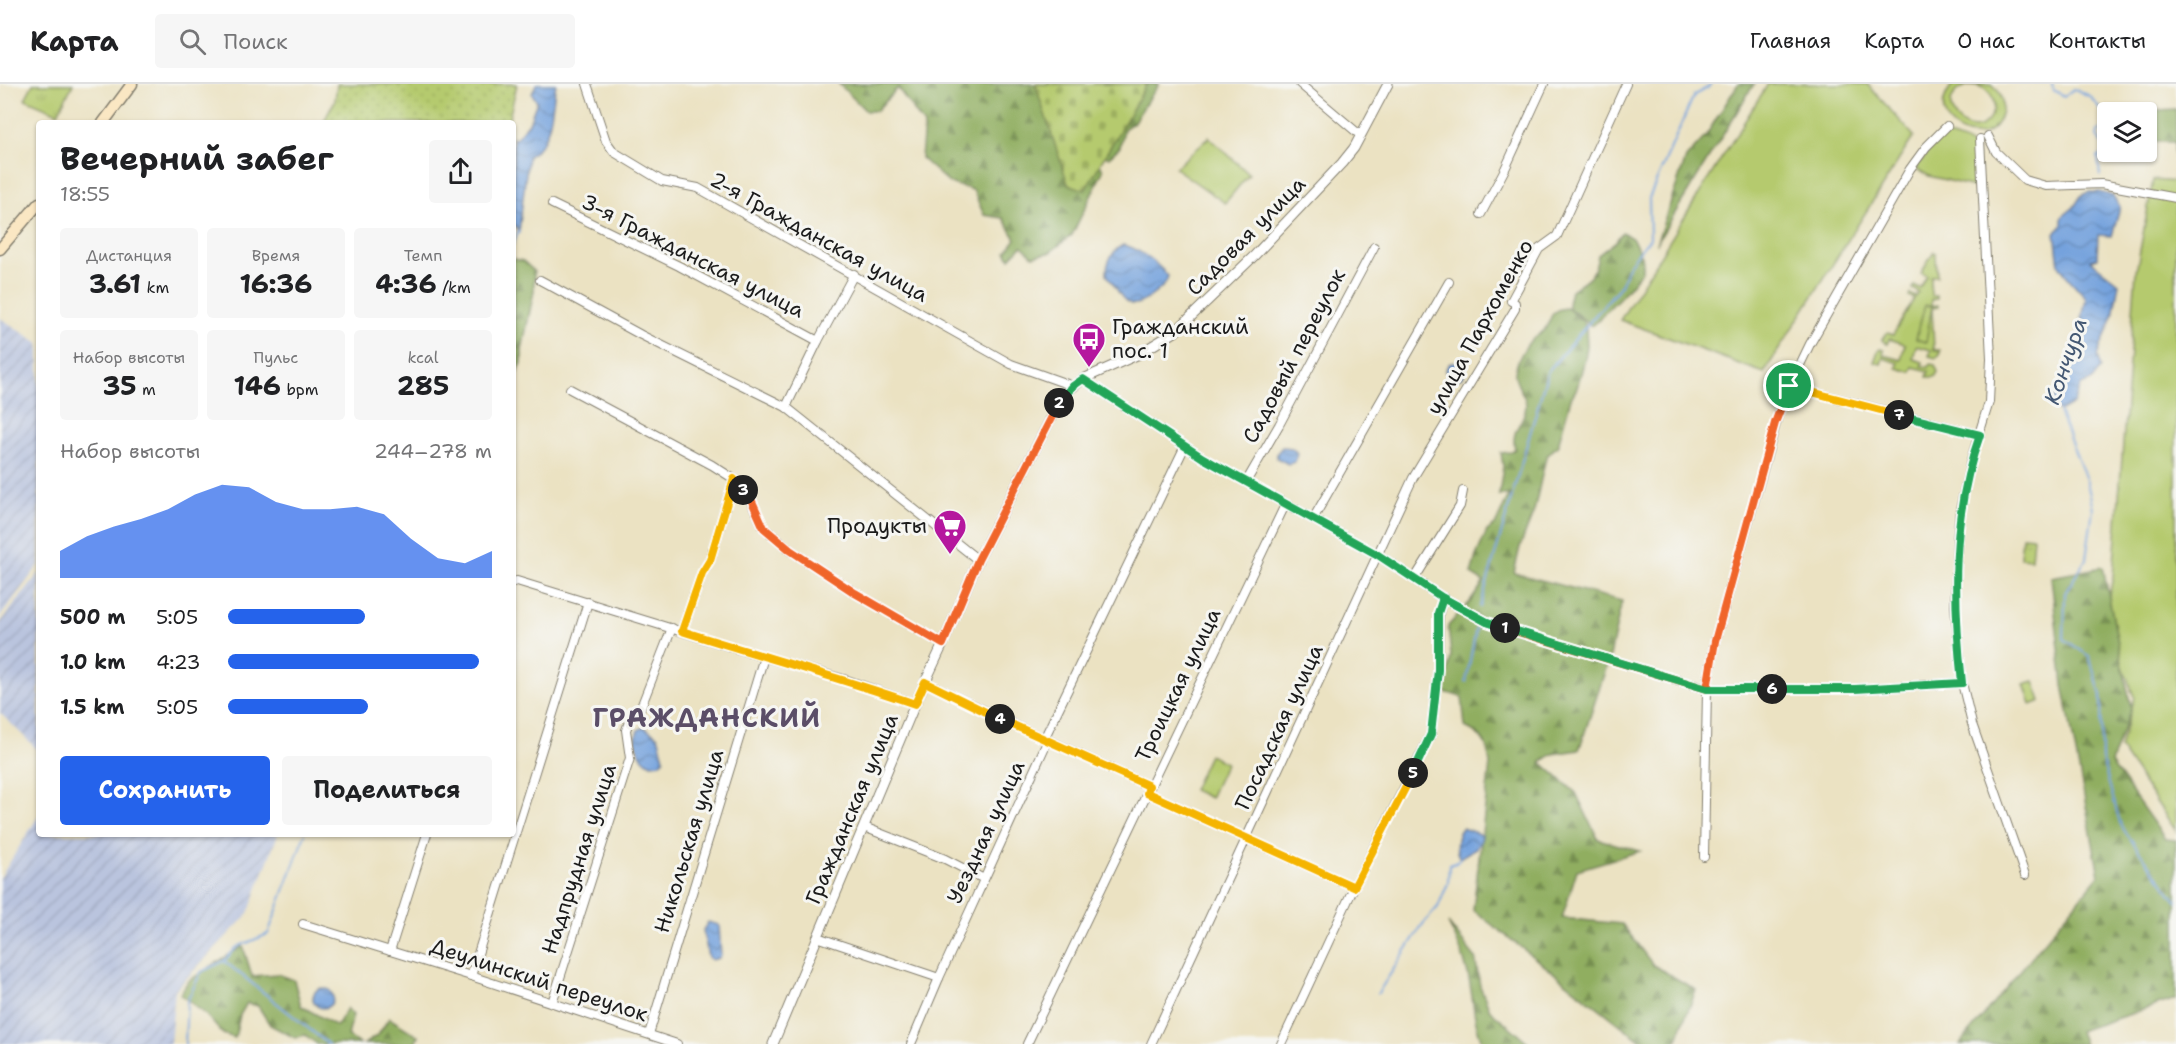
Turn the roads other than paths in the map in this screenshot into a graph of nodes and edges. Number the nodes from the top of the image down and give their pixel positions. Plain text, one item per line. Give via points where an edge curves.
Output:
1 (132, 84) edge
2 (587, 84) edge
3 (1300, 84) edge
4 (1388, 84) edge
5 (1544, 84) edge
6 (1626, 84) edge
7 (106, 120) edge
8 (1947, 126) dead end
9 (1360, 135) junction
10 (2176, 198) edge
11 (552, 204) dead end
12 (36, 206) edge
13 (1481, 214) dead end
14 (1374, 247) dead end
15 (0, 248) edge
16 (854, 274) junction
17 (540, 280) dead end
18 (1449, 282) dead end
19 (818, 341) junction
20 (1083, 379) junction
21 (1073, 386) junction
22 (1789, 386) junction
23 (570, 389) dead end
24 (1063, 396) joint
25 (786, 407) junction
26 (1980, 435) junction
27 (1185, 446) junction
28 (734, 479) junction
29 (1246, 482) junction
30 (1463, 491) dead end
31 (1285, 505) junction
32 (1313, 519) junction
33 (1378, 555) junction
34 (978, 560) junction
35 (1415, 578) junction
36 (516, 581) edge
37 (1443, 598) junction
38 (588, 602) junction
39 (672, 628) junction
40 (682, 631) junction
41 (943, 644) junction
42 (764, 657) junction
43 (925, 682) junction
44 (1962, 683) junction
45 (1707, 689) junction
46 (915, 704) junction
47 (1046, 740) junction
48 (1148, 789) junction
49 (864, 827) junction
50 (516, 832) edge
51 (426, 837) edge
52 (514, 837) edge
53 (1247, 839) junction
54 (1704, 858) dead end
55 (2025, 875) dead end
56 (984, 879) junction
57 (1354, 887) junction
58 (303, 924) dead end
59 (817, 937) junction
60 (390, 951) junction
61 (471, 976) junction
62 (939, 978) junction
63 (552, 1003) junction
64 (649, 1034) junction
65 (677, 1044) edge
66 (773, 1044) edge
67 (911, 1044) edge
68 (1027, 1044) edge
69 (1151, 1044) edge
70 (1281, 1044) edge

1 - 7 main road
2 - 16 street, 2-я Гражданская улица via 606,141 614,152 662,181 698,188
3 - 9 street
4 - 9 street, Садовая улица
5 - 13 street
6 - 33 street, улица Пархоменко via 1557,236 1539,249 1511,301 1515,309 1413,478
8 - 22 street via 1910,168
9 - 20 street, Садовая улица via 1342,163 1175,332 1137,355
10 - 26 street via 2101,184 2054,187 2025,180 1984,137 1991,358 1989,402
11 - 19 street, 3-я Гражданская улица via 679,266
12 - 15 main road
14 - 29 street, Садовый переулок
16 - 19 street
16 - 21 street, 2-я Гражданская улица via 1011,364
17 - 25 street
18 - 32 street
19 - 25 street
20 - 21 street, Садовая улица
20 - 27 street
21 - 24 street, Садовая улица
22 - 26 street
22 - 45 street via 1775,423 1715,641
23 - 28 street
24 - 34 street, Гражданская улица
25 - 34 street
26 - 44 street via 1960,510 1957,541 1955,606
27 - 29 street
27 - 47 street, Уездная улица
28 - 40 street via 710,560
28 - 41 street via 750,497 764,528 790,550
29 - 31 street
30 - 35 street via 1460,506
31 - 32 street
31 - 48 street, Троицкая улица
32 - 33 street
33 - 35 street
33 - 53 street, Посадская улица
34 - 41 street, Гражданская улица
35 - 37 street
36 - 38 street
37 - 45 street via 1487,622
37 - 57 street via 1438,613 1438,670 1431,734
38 - 39 street
38 - 50 street
39 - 40 street
39 - 63 street, Надпрудная улица via 641,707 626,730 630,758
40 - 42 street
41 - 43 street, Гражданская улица
42 - 46 street via 848,680
42 - 64 street, Никольская улица
43 - 46 street, Гражданская улица
43 - 47 street
44 - 45 street via 1855,689
44 - 55 street via 1984,762
45 - 54 street
46 - 49 street, Гражданская улица
47 - 48 street
47 - 56 street, Уездная улица
48 - 53 street
48 - 68 street, Троицкая улица
49 - 56 street
49 - 59 street, Гражданская улица
51 - 60 street
52 - 61 street
53 - 57 street
53 - 69 street, Посадская улица
56 - 62 street, Уездная улица
57 - 70 street
58 - 60 street, Деулинский переулок
59 - 62 street
59 - 66 street, Гражданская улица
60 - 61 street, Деулинский переулок
61 - 63 street, Деулинский переулок
62 - 67 street, Уездная улица
63 - 64 street, Деулинский переулок
64 - 65 street, Деулинский переулок

